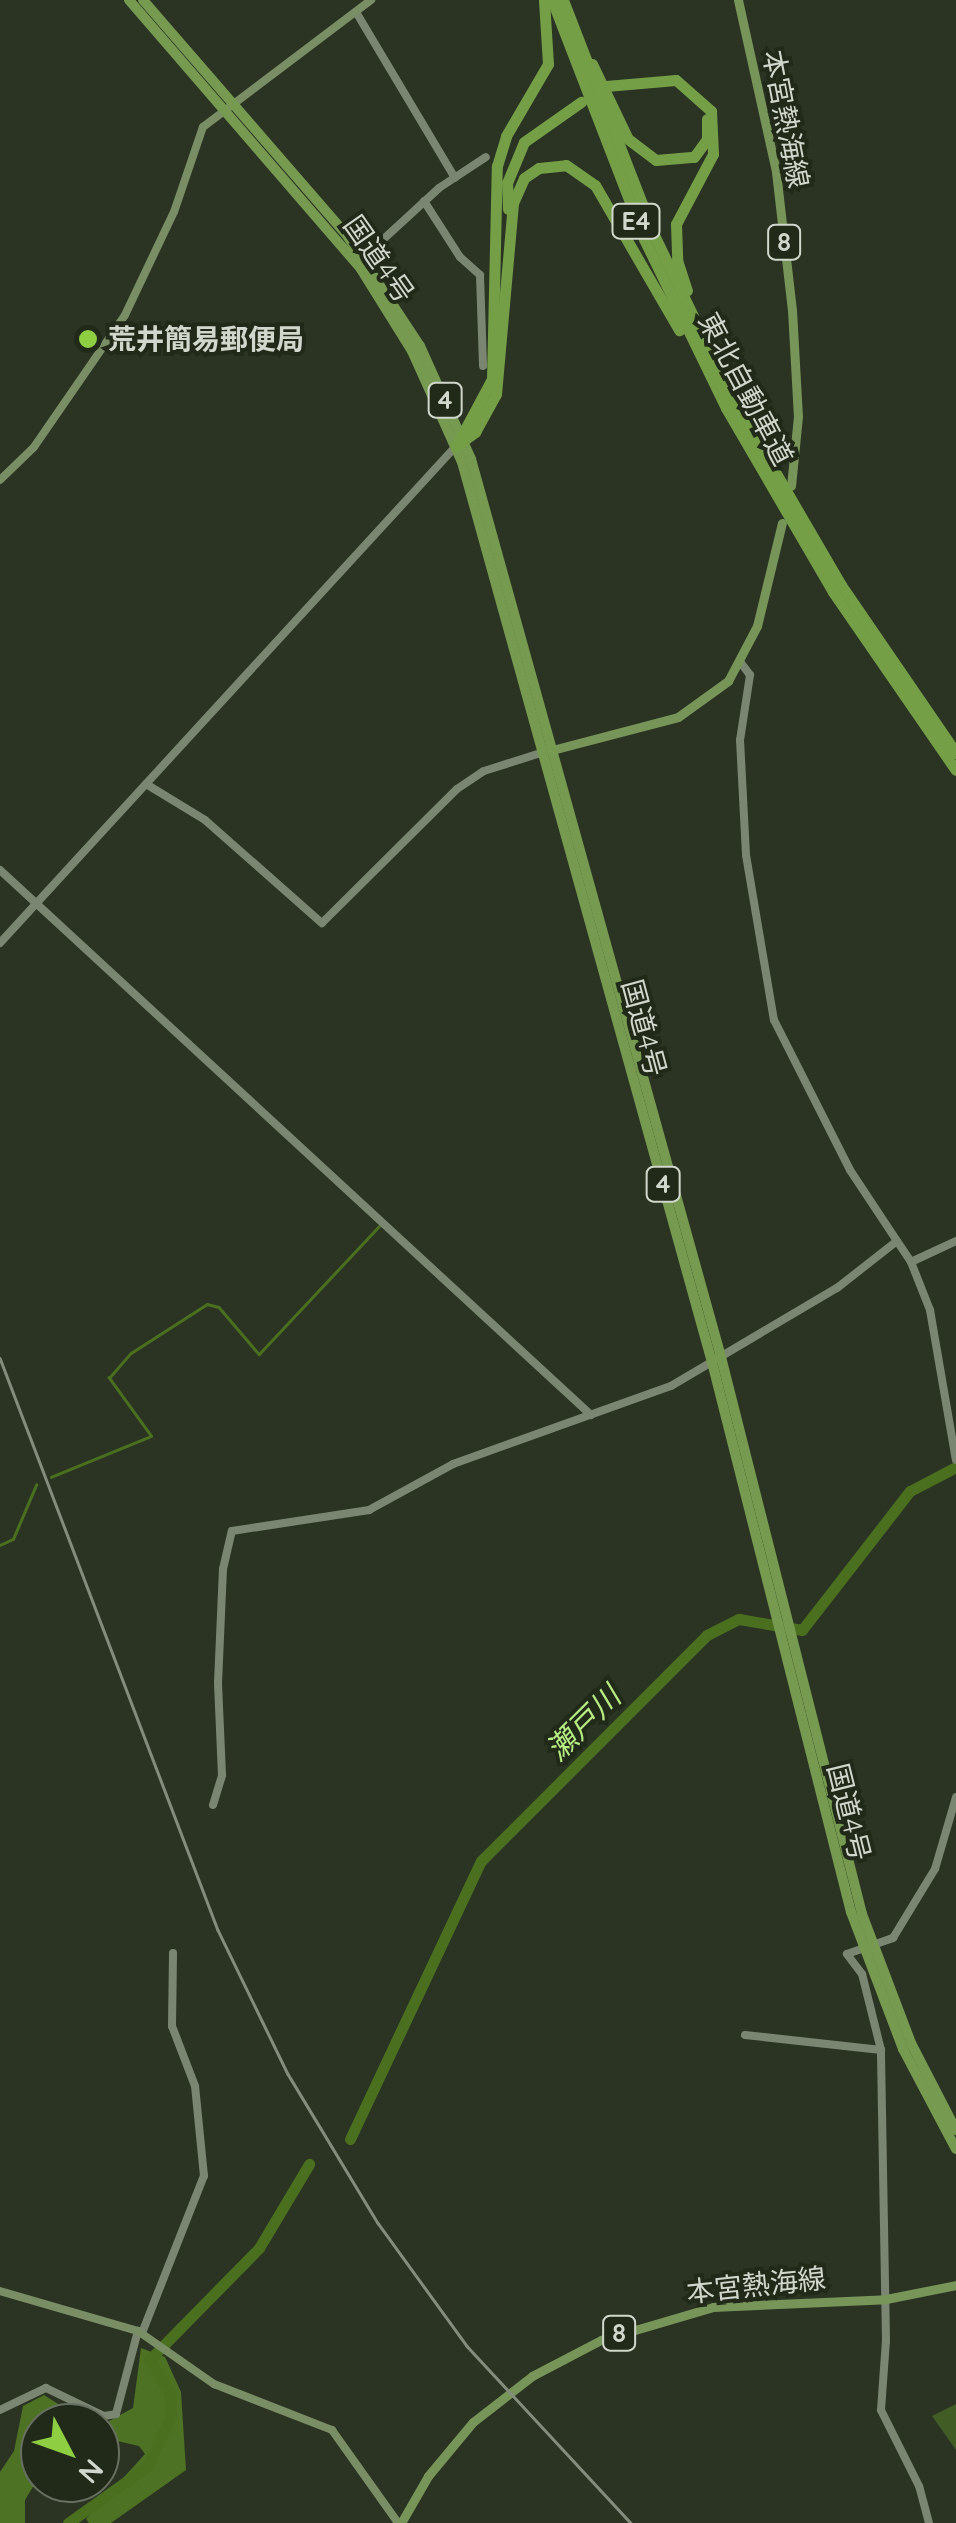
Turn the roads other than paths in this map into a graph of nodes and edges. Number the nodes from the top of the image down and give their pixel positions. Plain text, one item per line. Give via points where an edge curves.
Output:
1 (130, 0) edge
2 (143, 0) edge
3 (371, 0) edge
4 (544, 0) edge
5 (552, 0) edge
6 (564, 0) edge
7 (738, 0) edge
8 (356, 12) junction
9 (230, 106) junction
10 (486, 157) dead end
11 (455, 178) junction
12 (497, 184) junction
13 (424, 202) junction
14 (510, 218) junction
15 (363, 258) junction
16 (483, 366) dead end
17 (744, 430) junction
18 (460, 442) junction
19 (0, 480) edge
20 (791, 486) dead end
21 (782, 523) dead end
22 (741, 663) junction
23 (551, 750) junction
24 (956, 753) edge
25 (956, 770) edge
26 (146, 784) junction
27 (0, 870) edge
28 (36, 904) junction
29 (0, 942) edge
30 (897, 1241) junction
31 (956, 1241) edge
32 (912, 1262) junction
33 (717, 1359) junction
34 (591, 1414) junction
35 (956, 1460) edge
36 (956, 1797) edge
37 (214, 1805) dead end
38 (867, 1945) junction
39 (172, 1953) dead end
40 (745, 2035) dead end
41 (881, 2050) junction
42 (956, 2130) edge
43 (956, 2149) edge
44 (956, 2285) edge
45 (0, 2292) edge
46 (886, 2299) junction
47 (142, 2334) junction
48 (0, 2410) edge
49 (399, 2523) edge
50 (929, 2523) edge

1 - 9 highway, 国道4号 / 4
2 - 9 highway, 国道4号 / 4
3 - 8 main road
4 - 12 highway via 548,64 506,136
5 - 17 highway, 東北自動車道 / E4 via 644,239
6 - 17 highway, 東北自動車道 / E4 via 654,235
6 - 17 highway via 636,146 669,164 687,161 704,146 707,118 686,92 654,84 608,89 676,80 712,111 714,154 681,207 675,249
7 - 20 main road, 本宮熱海線 / 8 via 776,172 792,310 798,416
8 - 9 main road
8 - 11 street
9 - 15 highway, 国道4号 / 4
9 - 18 highway, 国道4号 / 4 via 368,279
9 - 19 main road via 196,140 174,212 125,316 34,447
10 - 11 street
11 - 13 street
12 - 14 highway via 526,131 580,99 518,151 508,183
12 - 18 highway via 495,364 483,405
13 - 15 street
13 - 16 street via 480,275
14 - 17 highway via 520,185 538,168 566,165 589,177
14 - 18 highway via 502,366 490,409
15 - 18 highway, 国道4号 / 4 via 420,346
17 - 24 highway, 東北自動車道 / E4
17 - 25 highway, 東北自動車道 / E4 via 832,592
18 - 23 highway, 国道4号 / 4
18 - 26 street
21 - 22 main road
22 - 23 main road via 690,711
22 - 30 street via 750,675 740,740 746,855 774,1020 850,1170
23 - 26 street via 484,771 457,789 322,923 205,820
23 - 33 highway, 国道4号 / 4
26 - 28 street
27 - 28 street
28 - 29 street
28 - 34 street
30 - 32 street
30 - 33 street via 837,1288
31 - 32 street
32 - 35 street via 930,1310
33 - 34 street via 648,1397
33 - 38 highway, 国道4号 / 4
34 - 37 street via 448,1466 364,1512 232,1531 223,1569 222,1774
36 - 38 street via 926,1884 894,1938
38 - 41 street via 847,1955 862,1974
38 - 42 highway, 国道4号 / 4
38 - 43 highway, 国道4号 / 4 via 904,2049
39 - 47 street via 172,2026 195,2086 204,2176
40 - 41 street
41 - 46 street
44 - 46 main road, 本宮熱海線 / 8
45 - 47 main road
46 - 49 main road, 本宮熱海線 / 8 via 788,2299 690,2312 601,2340 496,2401 428,2476
46 - 50 street via 881,2410
47 - 48 street via 116,2414 104,2416 46,2388
47 - 49 main road via 229,2392 336,2434

